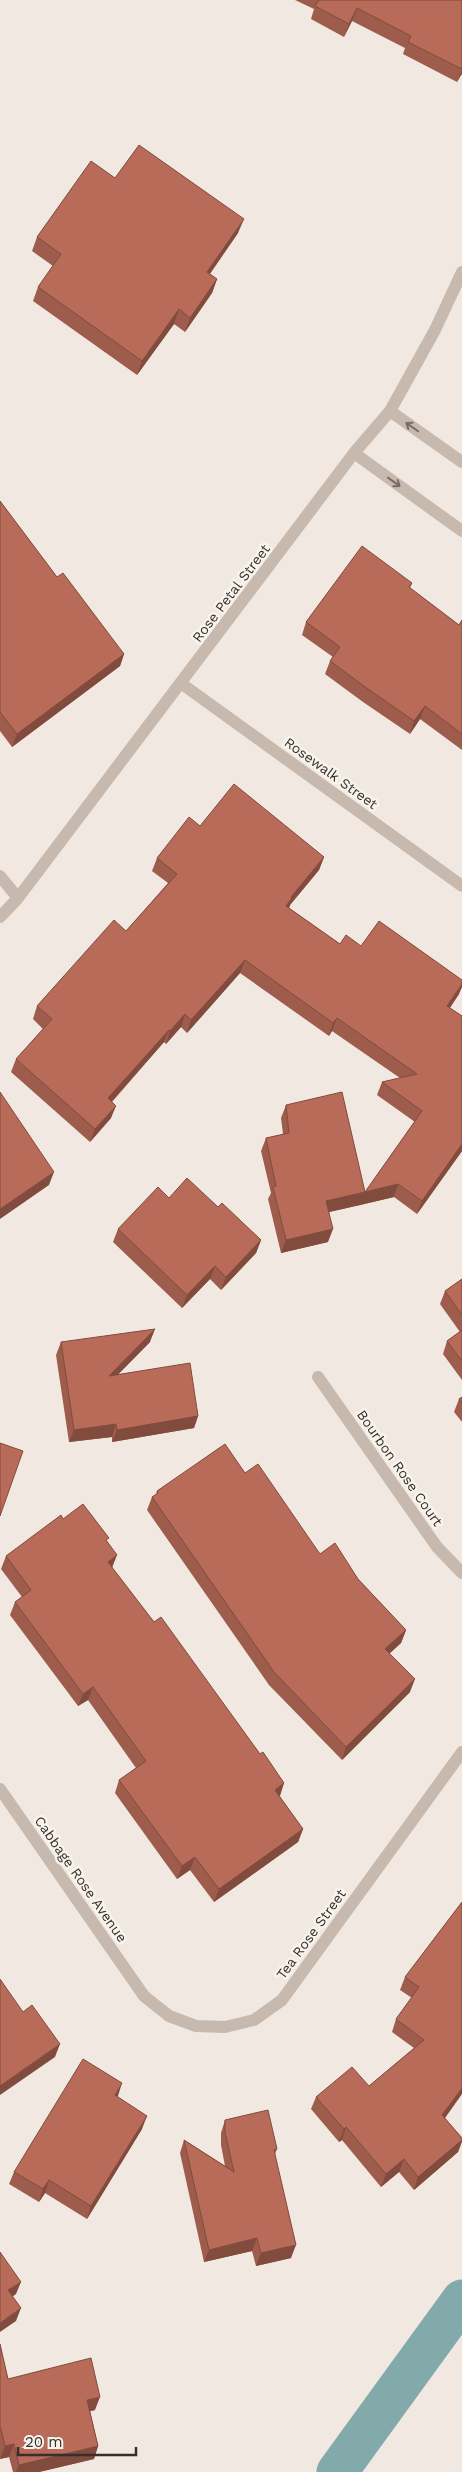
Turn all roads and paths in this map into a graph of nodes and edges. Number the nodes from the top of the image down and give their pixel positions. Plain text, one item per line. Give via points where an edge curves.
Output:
1 (462, 272) edge
2 (390, 411) junction
3 (354, 453) junction
4 (462, 462) edge
5 (462, 531) edge
6 (182, 684) junction
7 (0, 876) edge
8 (462, 886) edge
9 (18, 898) junction
10 (0, 917) edge
11 (318, 1377) dead end
12 (462, 1573) edge
13 (462, 1752) edge
14 (0, 1789) edge
15 (136, 1987) joint

1 - 2 street, Rose Petal Street via 435,330
2 - 3 street, Rose Petal Street
4 -> 2 street
3 -> 5 street
3 - 6 street, Rose Petal Street
6 - 8 street, Rosewalk Street
6 - 9 street, Rose Petal Street
7 - 9 street
9 - 10 street, Rose Petal Street
11 - 12 street, Bourbon Rose Court via 437,1547
13 - 15 street, Tea Rose Street via 282,2000 254,2020 225,2027 196,2026 169,2016
14 - 15 street, Cabbage Rose Avenue

